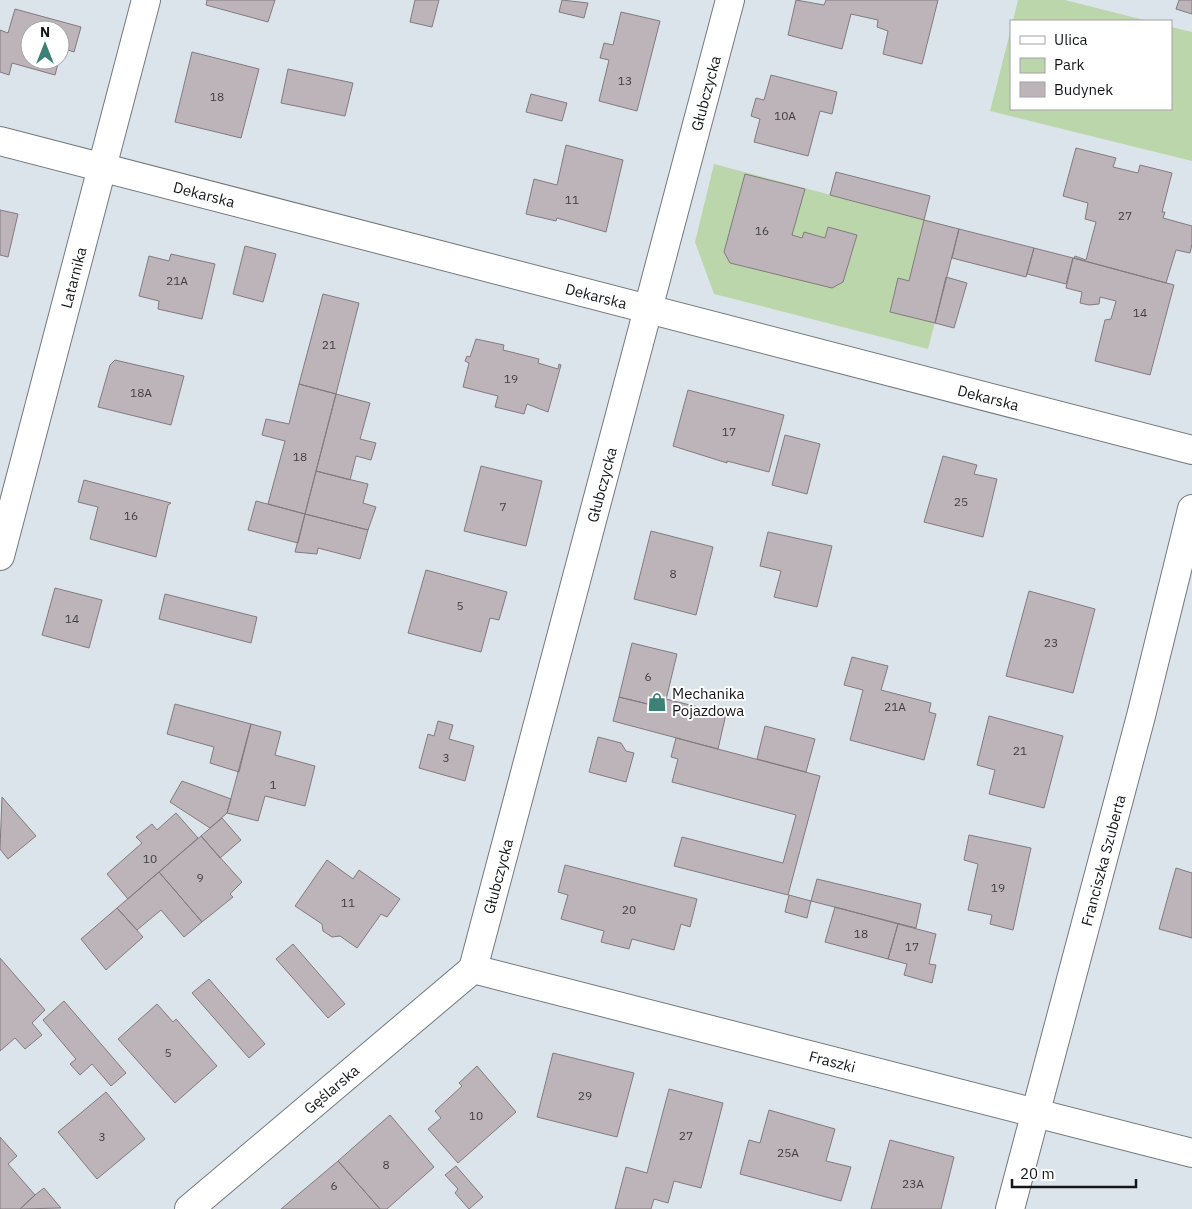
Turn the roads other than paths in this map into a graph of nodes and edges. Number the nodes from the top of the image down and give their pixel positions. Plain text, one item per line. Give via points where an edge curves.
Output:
1 (146, 0) edge
2 (730, 0) edge
3 (0, 141) edge
4 (102, 167) junction
5 (650, 309) junction
6 (1192, 450) edge
7 (1192, 509) edge
8 (0, 556) edge
9 (473, 969) junction
10 (1036, 1111) junction
11 (1192, 1152) edge
12 (189, 1209) edge
13 (1010, 1209) edge

1 - 4 street, Latarnika
2 - 5 street, Głubczycka
3 - 4 street, Dekarska
4 - 5 street, Dekarska
4 - 8 street, Latarnika
5 - 6 street, Dekarska
5 - 9 street, Głubczycka
7 - 10 street, Franciszka Szuberta
9 - 10 street, Fraszki
9 - 12 street, Gęślarska
10 - 11 street, Fraszki
10 - 13 street, Franciszka Szuberta

